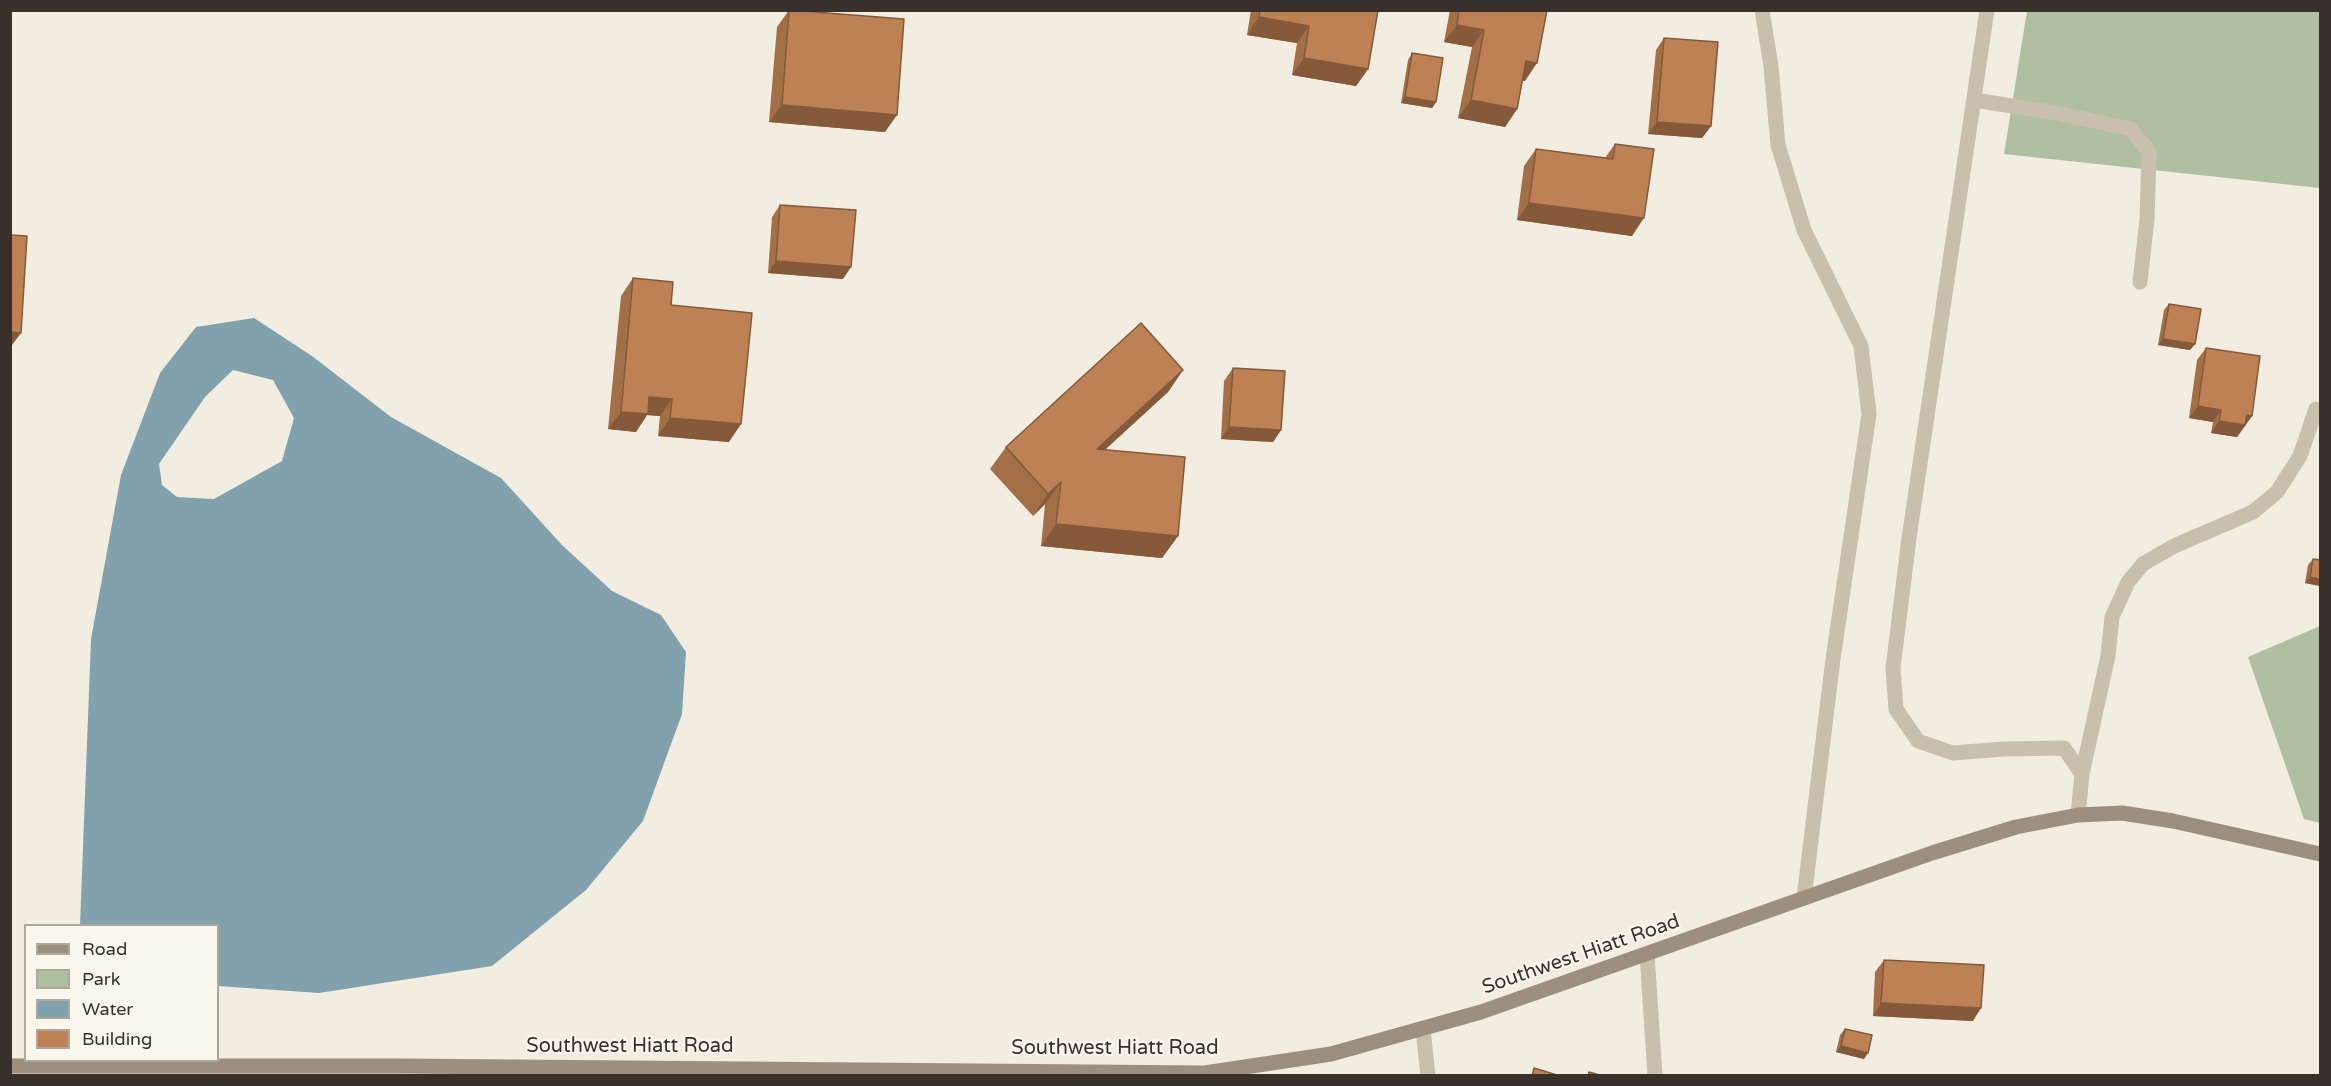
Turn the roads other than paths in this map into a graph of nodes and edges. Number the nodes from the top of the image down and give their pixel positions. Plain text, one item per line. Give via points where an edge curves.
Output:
1 (1762, 10) edge
2 (1987, 10) edge
3 (1974, 100) junction
4 (2140, 282) dead end
5 (2316, 409) dead end
6 (2082, 774) junction
7 (2078, 815) junction
8 (2320, 854) edge
9 (1804, 898) junction
10 (1647, 954) junction
11 (1423, 1029) junction
12 (10, 1066) edge
13 (1428, 1076) edge
14 (1655, 1076) edge

1 - 9 lane via 1778,145 1804,230 1861,346 1869,414 1833,658
2 - 3 lane
3 - 4 lane via 2132,129 2149,152
3 - 6 lane via 1908,550 1893,668 1896,709 1918,741 1953,753 2064,748
5 - 6 lane via 2300,456 2277,492 2253,512 2174,546 2143,564 2128,582 2112,617 2108,657
6 - 7 lane
7 - 8 street, Southwest Hiatt Road via 2122,813
7 - 9 street, Southwest Hiatt Road via 2016,827
9 - 10 street, Southwest Hiatt Road
10 - 11 street, Southwest Hiatt Road
10 - 14 lane
11 - 12 street, Southwest Hiatt Road via 1330,1054 1205,1072
11 - 13 lane

